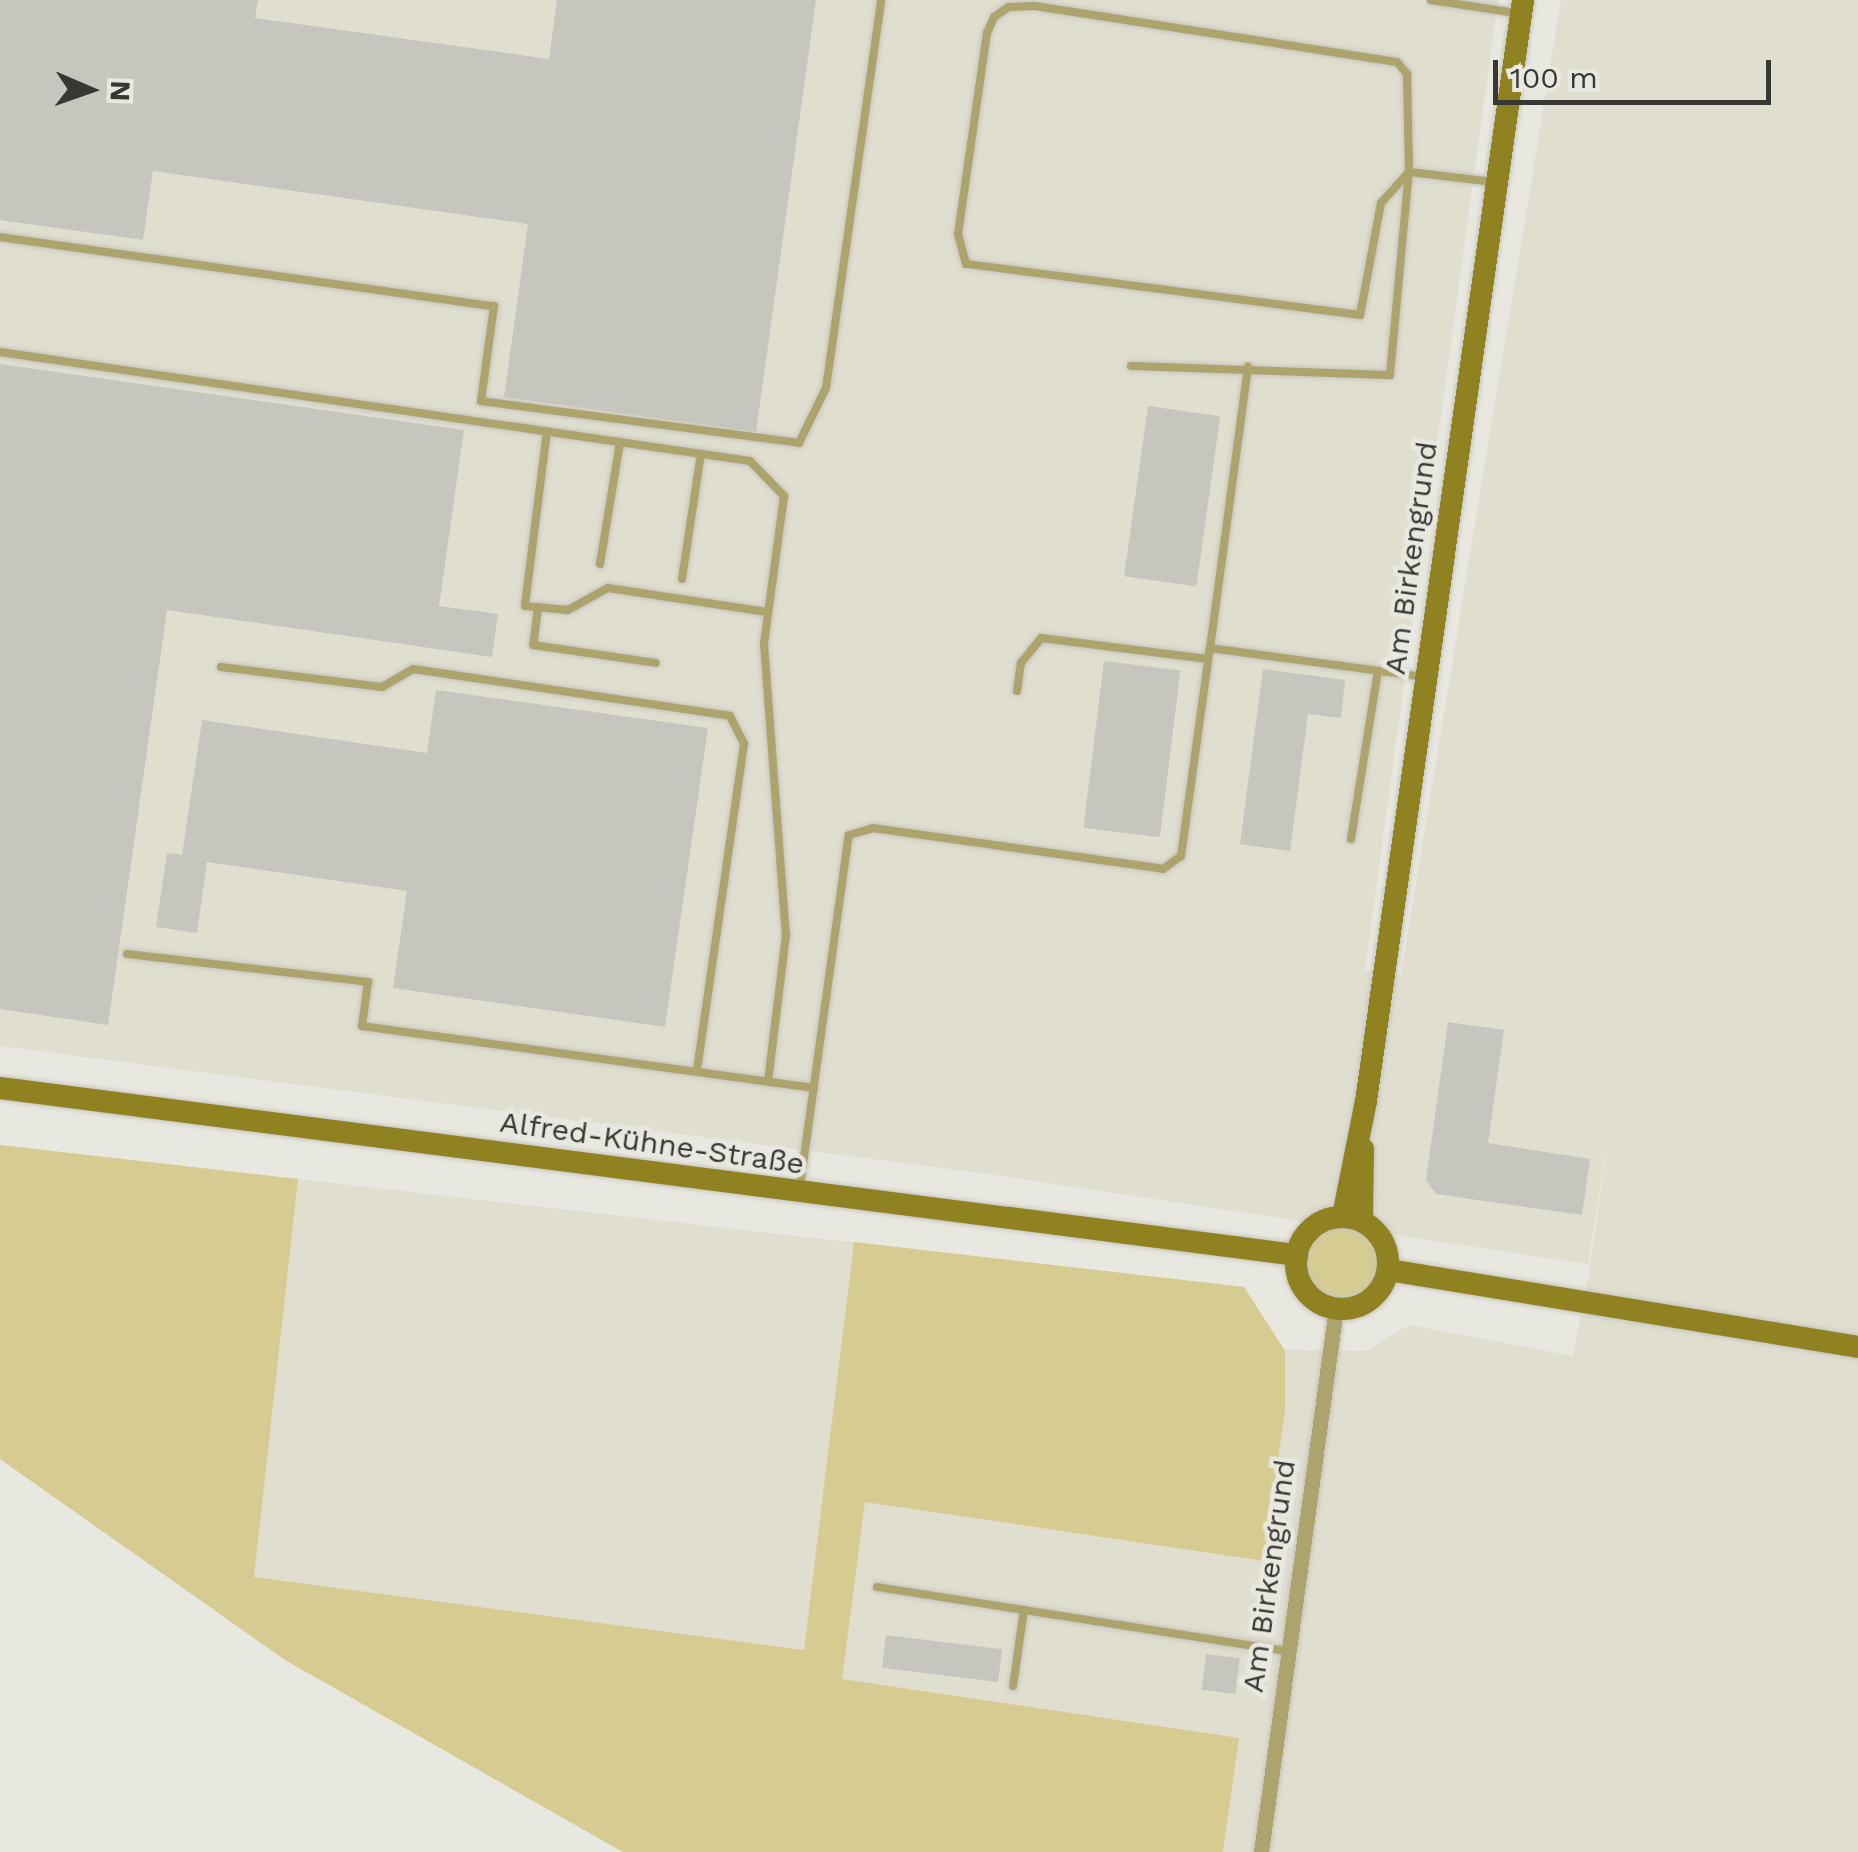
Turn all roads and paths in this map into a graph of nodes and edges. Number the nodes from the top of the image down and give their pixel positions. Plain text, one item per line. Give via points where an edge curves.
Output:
1 (882, 0) edge
2 (1431, 0) edge
3 (1522, 7) edge
4 (1409, 172) junction
5 (1494, 182) junction
6 (0, 238) edge
7 (0, 352) edge
8 (1131, 366) dead end
9 (1248, 367) junction
10 (548, 431) junction
11 (620, 442) junction
12 (700, 454) junction
13 (600, 564) dead end
14 (682, 579) dead end
15 (538, 607) junction
16 (767, 612) junction
17 (1210, 648) junction
18 (1208, 659) junction
19 (656, 663) dead end
20 (221, 667) dead end
21 (1378, 671) junction
22 (1424, 678) junction
23 (1016, 692) dead end
24 (1350, 839) dead end
25 (127, 954) dead end
26 (697, 1072) junction
27 (768, 1082) junction
28 (0, 1088) edge
29 (814, 1088) junction
30 (799, 1193) junction
31 (1352, 1219) junction
32 (1297, 1256) junction
33 (1388, 1270) junction
34 (1336, 1308) junction
35 (1858, 1346) edge
36 (876, 1587) dead end
37 (1024, 1610) junction
38 (1289, 1651) junction
39 (1013, 1686) dead end
40 (1261, 1852) edge

1 - 6 lane via 826,388 799,443 481,402 494,306
2 - 3 lane
3 - 5 main road, Am Birkengrund
4 - 4 lane via 1381,203 1360,316 981,270 959,255 986,33 1009,6 1397,62 1407,74
4 - 5 lane
4 - 9 lane via 1390,375
5 - 22 main road, Am Birkengrund
7 - 10 lane
8 - 9 lane
9 - 17 lane
10 - 11 lane
10 - 15 lane via 525,606
11 - 12 lane
11 - 13 lane
12 - 14 lane
12 - 16 lane via 750,461 784,496
15 - 16 lane via 568,610 608,588
15 - 19 lane via 532,646
16 - 27 lane via 786,935
17 - 18 lane
17 - 21 lane
18 - 23 lane via 1041,638 1021,663
18 - 29 lane via 1180,856 1163,869 873,828 849,835
20 - 26 lane via 382,687 413,669 730,716 744,744
21 - 22 lane
21 - 24 lane
22 - 31 main road, Am Birkengrund
25 - 26 lane via 368,982 362,1026
26 - 27 lane
27 - 29 lane
28 - 30 main road, Alfred-Kühne-Straße
29 - 30 lane
30 - 32 main road, Alfred-Kühne-Straße
31 - 32 main road via 1312,1227
31 - 33 main road via 1383,1241
32 - 34 main road via 1305,1290
33 - 34 main road via 1370,1300
33 - 35 main road
34 - 38 street, Am Birkengrund
36 - 37 lane
37 - 38 lane
37 - 39 lane
38 - 40 street, Am Birkengrund

